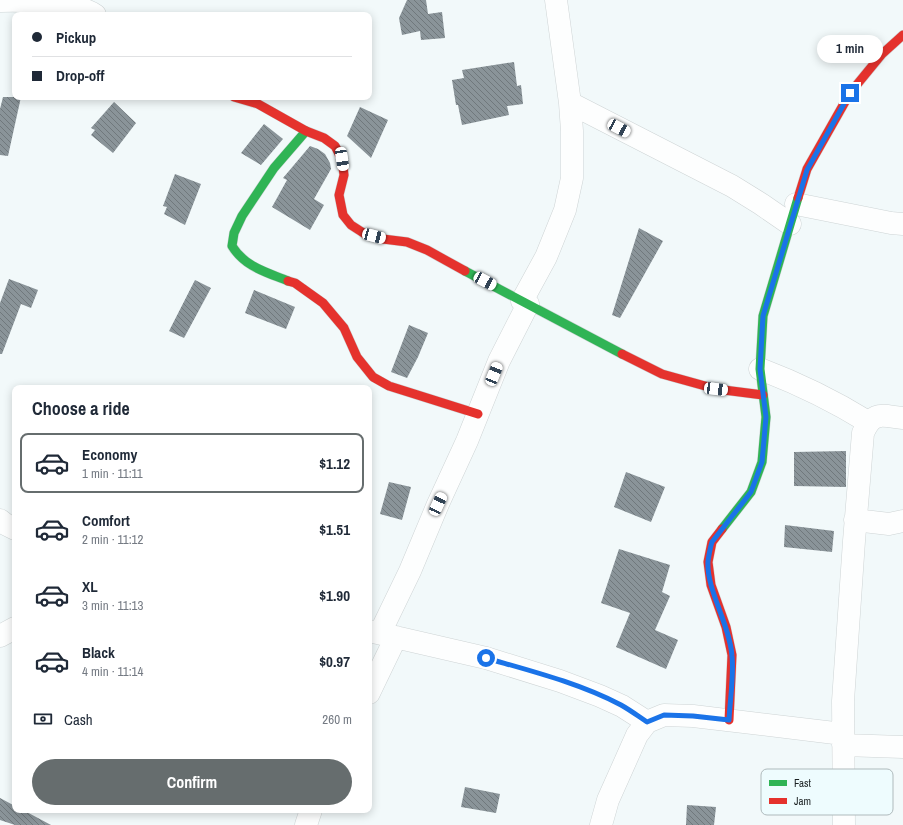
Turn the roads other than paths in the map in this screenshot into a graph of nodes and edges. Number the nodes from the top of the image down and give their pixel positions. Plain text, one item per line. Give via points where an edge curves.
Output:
1 (556, 0) edge
2 (0, 1) edge
3 (91, 12) edge
4 (903, 35) edge
5 (244, 100) edge
6 (570, 103) junction
7 (306, 130) junction
8 (793, 214) junction
9 (903, 224) edge
10 (525, 302) junction
11 (760, 369) junction
12 (763, 395) junction
13 (478, 414) junction
14 (903, 418) edge
15 (868, 422) junction
16 (0, 520) edge
17 (855, 520) junction
18 (903, 521) edge
19 (12, 528) edge
20 (12, 630) edge
21 (381, 634) edge
22 (0, 636) edge
23 (372, 678) edge
24 (729, 720) junction
25 (647, 722) junction
26 (843, 740) junction
27 (903, 747) edge
28 (843, 769) edge
29 (310, 813) edge
30 (844, 815) edge
31 (306, 825) edge
32 (601, 825) edge
33 (844, 825) edge

1 - 6 street
2 - 3 street via 50,2
4 - 8 street via 882,54 850,93 807,170
5 - 7 street via 258,104
6 - 8 street via 732,186 761,204
6 - 10 street via 572,178 565,210
7 - 10 street via 335,146 342,159 344,175 339,195 343,215 351,226 365,234 407,242 427,250
7 - 13 street via 274,168 242,216 234,233 232,246 245,262 295,283 323,303 344,328 357,357 373,377 390,386
8 - 9 street
8 - 11 street via 763,316
10 - 12 street via 662,374 716,389
10 - 13 street
11 - 12 street
11 - 15 street via 786,378 847,408
12 - 24 street via 766,417 762,462 751,492 712,542 708,562 711,585 726,627 732,655
13 - 21 street
14 - 15 street via 877,416
15 - 17 street via 863,433
16 - 19 street
17 - 18 street via 889,524
17 - 26 street via 843,701
20 - 22 street
21 - 23 street
21 - 25 street via 486,658 560,681 622,706
24 - 25 street via 664,715
24 - 26 street
25 - 32 street via 637,734 608,800
26 - 27 street
26 - 28 street
29 - 31 street
30 - 33 street

